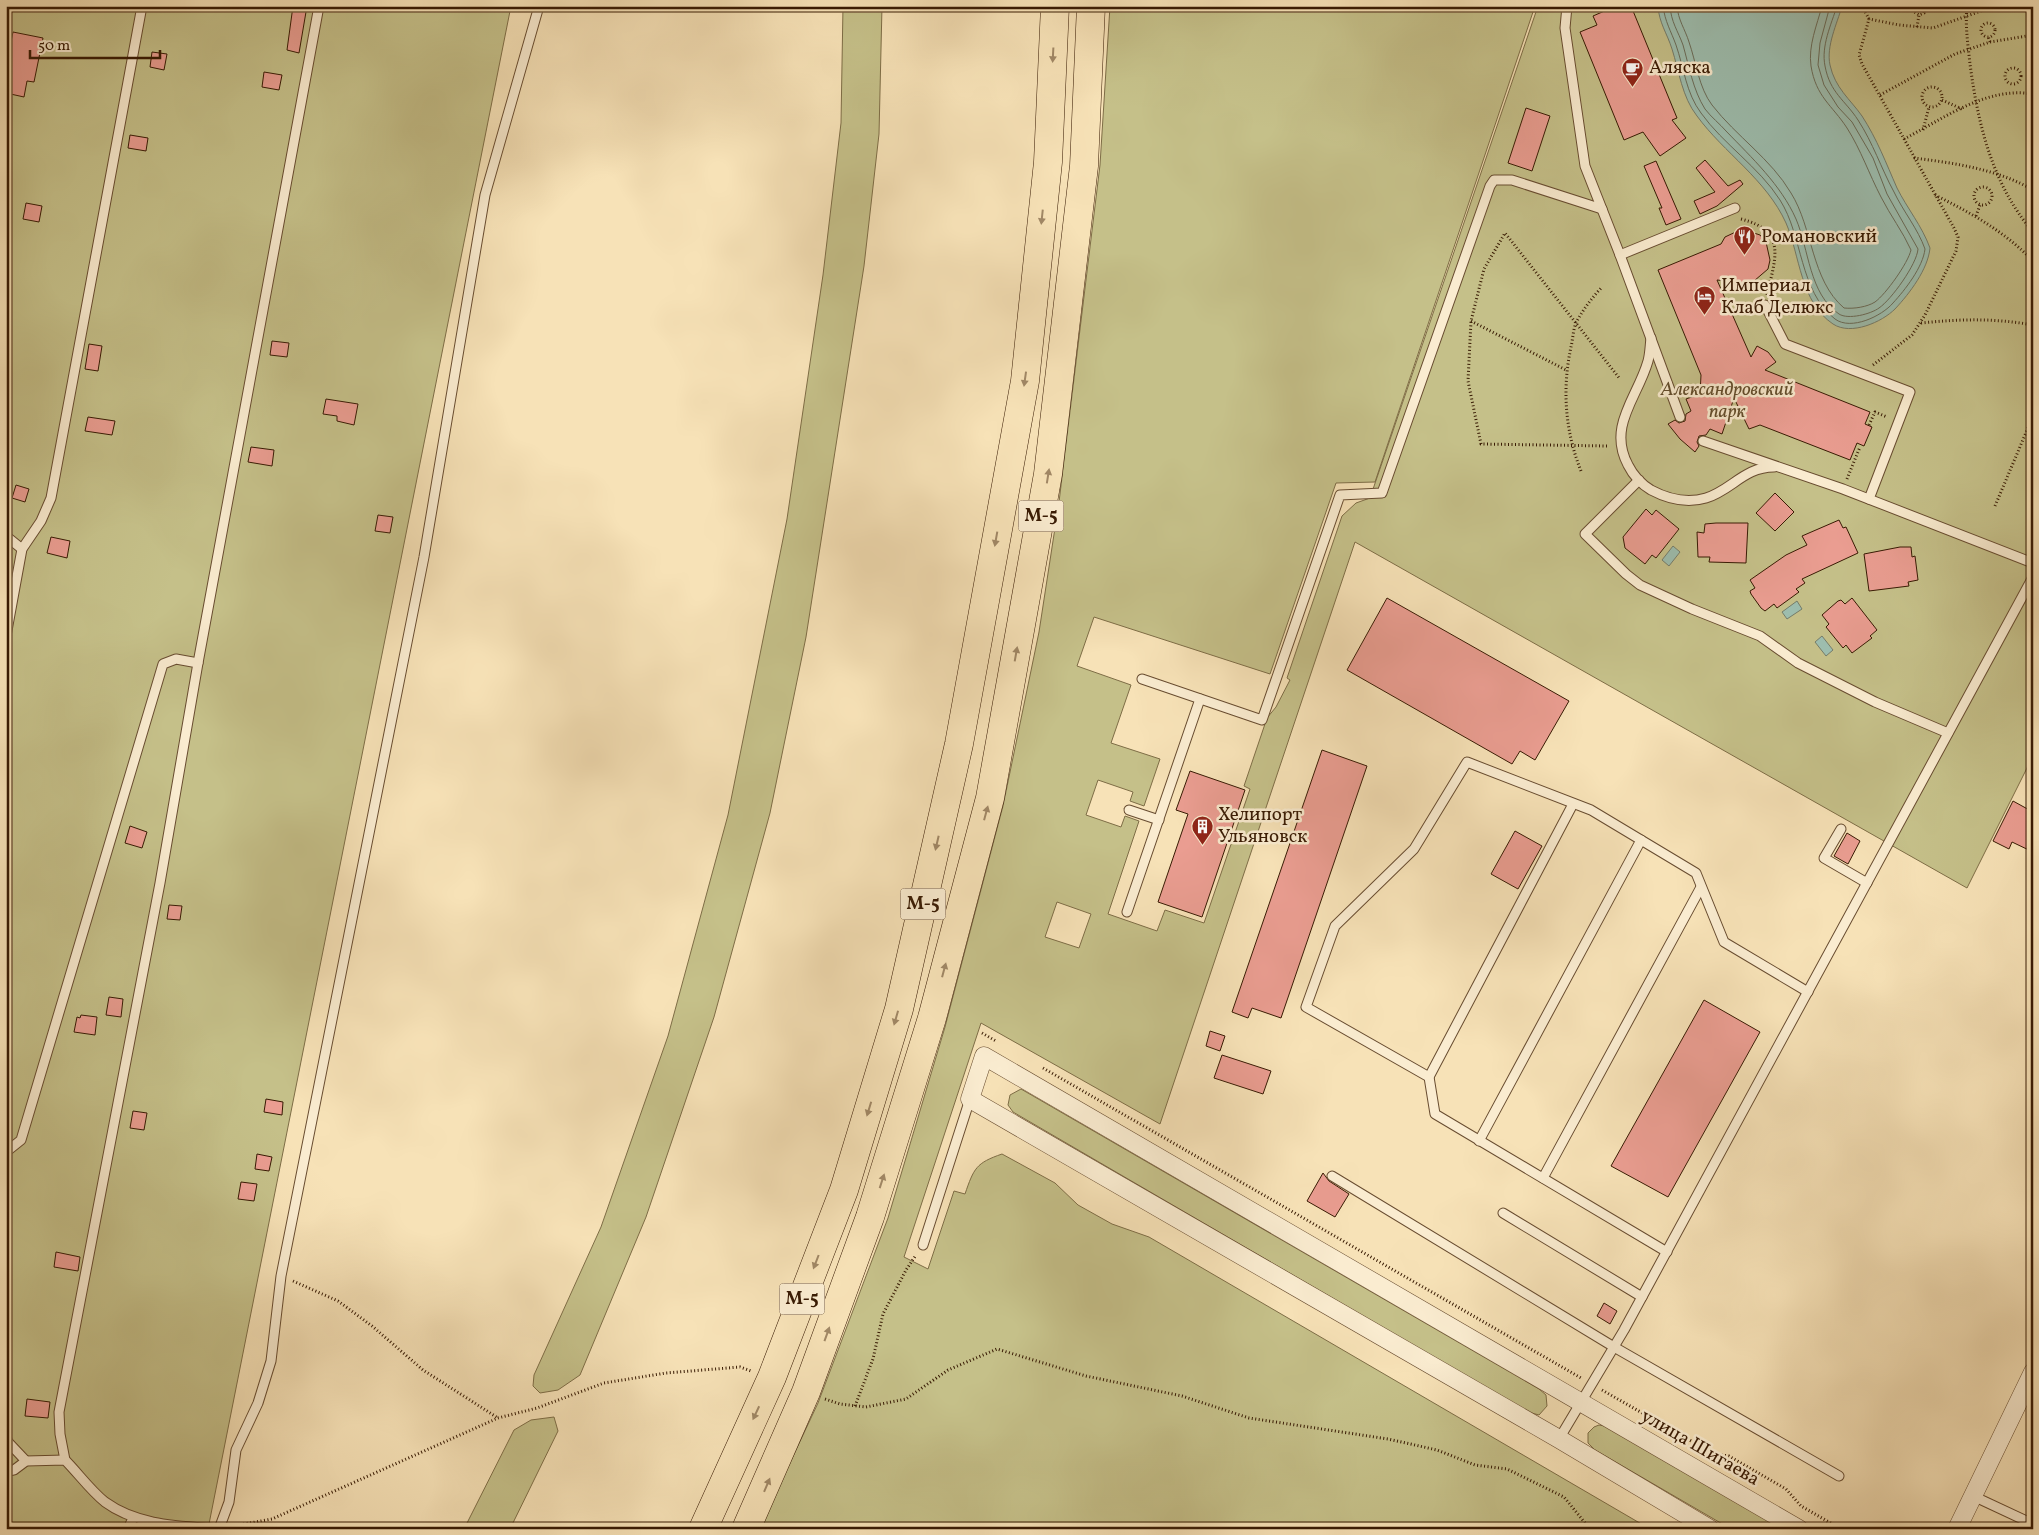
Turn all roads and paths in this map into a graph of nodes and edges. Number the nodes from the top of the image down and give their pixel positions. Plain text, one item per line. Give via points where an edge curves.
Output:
1 (142, 6) edge
2 (319, 6) edge
3 (539, 6) edge
4 (1056, 6) edge
5 (1091, 6) edge
6 (1567, 6) edge
7 (1862, 6) edge
8 (1913, 6) edge
9 (1925, 6) edge
10 (1967, 6) edge
11 (1995, 6) edge
12 (1918, 15) junction
13 (1966, 16) junction
14 (1869, 18) junction
15 (1917, 27) junction
16 (2033, 35) edge
17 (1988, 36) junction
18 (1990, 42) junction
19 (1969, 48) junction
20 (2013, 84) junction
21 (2013, 92) junction
22 (2033, 94) edge
23 (1880, 95) junction
24 (1942, 100) junction
25 (1975, 103) junction
26 (1929, 107) junction
27 (1962, 109) junction
28 (1923, 130) junction
29 (1904, 139) junction
30 (1914, 158) junction
31 (1997, 174) junction
32 (2033, 190) edge
33 (1934, 194) junction
34 (1980, 205) junction
35 (1735, 208) dead end
36 (1602, 209) junction
37 (1976, 216) junction
38 (1754, 222) dead end
39 (2033, 232) edge
40 (1620, 255) junction
41 (2033, 261) edge
42 (1602, 287) dead end
43 (1765, 305) joint
44 (1471, 321) junction
45 (1576, 323) junction
46 (1920, 323) junction
47 (2033, 325) edge
48 (1651, 336) junction
49 (1881, 358) dead end
50 (1566, 370) junction
51 (1620, 379) dead end
52 (1873, 416) dead end
53 (2033, 416) edge
54 (1680, 417) dead end
55 (1869, 425) dead end
56 (1703, 441) dead end
57 (1572, 445) junction
58 (1607, 446) dead end
59 (1860, 447) dead end
60 (1780, 467) junction
61 (1581, 471) dead end
62 (1639, 480) junction
63 (1843, 489) junction
64 (1869, 499) junction
65 (1995, 506) dead end
66 (6, 536) edge
67 (22, 549) junction
68 (2033, 564) edge
69 (2033, 577) edge
70 (6, 636) edge
71 (198, 663) junction
72 (1142, 679) dead end
73 (1200, 699) junction
74 (1948, 733) junction
75 (1574, 804) junction
76 (1129, 810) dead end
77 (1159, 820) junction
78 (1841, 829) dead end
79 (1641, 840) junction
80 (1867, 883) junction
81 (1701, 887) junction
82 (1127, 912) dead end
83 (1808, 992) junction
84 (982, 1033) dead end
85 (999, 1042) dead end
86 (1042, 1067) dead end
87 (1429, 1077) junction
88 (970, 1099) junction
89 (1479, 1140) junction
90 (6, 1152) edge
91 (1332, 1176) dead end
92 (1543, 1178) junction
93 (1503, 1213) dead end
94 (923, 1245) joint
95 (1667, 1252) junction
96 (281, 1276) junction
97 (1642, 1297) junction
98 (1614, 1347) junction
99 (2033, 1372) edge
100 (772, 1378) junction
101 (1592, 1384) junction
102 (806, 1392) junction
103 (1580, 1403) junction
104 (854, 1406) junction
105 (498, 1418) junction
106 (6, 1437) edge
107 (1559, 1439) junction
108 (65, 1460) junction
109 (26, 1461) junction
110 (6, 1472) edge
111 (1839, 1476) dead end
112 (1973, 1496) junction
113 (133, 1518) junction
114 (2033, 1524) edge
115 (128, 1529) edge
116 (219, 1529) edge
117 (703, 1529) edge
118 (746, 1529) edge
119 (1590, 1529) edge
120 (1710, 1529) edge
121 (1799, 1529) edge
122 (1841, 1529) edge
123 (1957, 1529) edge

1 - 67 lane via 51,498
2 - 71 lane
3 - 96 lane via 485,195 424,557
4 -> 100 highway, М-5 via 1048,162 1025,380 959,744 899,1009 844,1190
102 -> 5 highway, М-5 via 870,1217 915,1076 990,798 1048,474 1084,166
6 - 36 lane via 1565,28 1585,166
7 - 14 path
8 - 12 path
9 - 12 path via 1924,13
10 - 13 path
11 - 13 path
12 - 15 path
13 - 15 path via 1933,28
13 - 19 path
14 - 15 path
14 - 23 path via 1860,56
16 - 18 path
17 - 17 path via 1984,36 1981,30 1988,23 1994,28
17 - 18 path
18 - 19 path
19 - 23 path
19 - 25 path
20 - 20 path via 2020,82 2022,77 2014,68 2009,69 2005,77
20 - 21 path
21 - 22 path
21 - 25 path
23 - 29 path
24 - 26 path via 1938,106
24 - 26 path via 1939,90 1933,87 1926,89 1922,98
24 - 27 path
25 - 27 path
25 - 31 path
26 - 28 path
27 - 28 path
28 - 29 path
29 - 30 path
30 - 31 path
30 - 33 path
31 - 32 path
31 - 39 path
33 - 37 path
33 - 46 path via 1954,228 1958,243
34 - 34 path via 1988,204 1992,199 1990,190 1984,187 1978,188 1973,195 1974,201
34 - 37 path
35 - 40 lane
36 - 40 lane
36 - 73 lane via 1512,180 1494,180 1486,194 1382,493 1340,495 1262,720
37 - 41 path
38 - 43 path via 1766,230 1777,250
40 - 48 lane
42 - 45 path via 1587,303
43 - 64 lane via 1784,344 1910,392
44 - 45 path via 1484,269 1505,232
44 - 50 path
44 - 57 path via 1468,381 1481,444
45 - 50 path
45 - 51 path
46 - 47 path via 1961,318
46 - 49 path via 1912,335
48 - 54 lane
48 - 62 lane via 1649,360 1626,407 1620,433 1626,460
50 - 57 path via 1566,414
52 - 55 path
53 - 65 path
56 - 60 lane
57 - 58 path
57 - 61 path
59 - 63 path
60 - 62 lane via 1752,470 1725,489 1707,498 1693,500 1662,496
60 - 63 lane
62 - 74 lane via 1585,534 1626,574 1640,585 1692,610 1760,636 1798,663 1875,702
63 - 64 lane
64 - 68 lane
66 - 67 lane
67 - 70 lane
69 - 74 lane
71 - 90 lane via 176,659 163,664 21,1140
71 - 108 lane via 160,883 59,1412
72 - 73 lane
73 - 77 lane
74 - 80 lane
75 - 79 lane via 1591,810
75 - 87 lane
75 - 87 lane via 1466,762 1414,849 1335,926 1306,1007
76 - 77 lane
77 - 82 lane
78 - 80 lane via 1824,858
79 - 81 lane via 1696,873
79 - 89 lane
80 - 83 lane
81 - 83 lane via 1724,942
81 - 92 lane
83 - 95 lane
84 - 85 path
86 - 101 path
87 - 89 lane via 1435,1114
88 - 94 lane
88 - 103 street, улица Шигаева via 984,1056
88 - 107 street
89 - 92 lane
91 - 98 lane
92 - 95 lane
93 - 97 lane
94 - 104 path via 883,1314 873,1359
95 - 97 lane
96 - 105 path via 338,1301 423,1370
96 - 116 lane via 271,1361 258,1403 236,1450 228,1502
97 - 98 lane
98 - 101 lane
98 - 111 lane
99 - 112 street
100 - 105 path via 740,1367 666,1373 604,1383 537,1408
100 -> 117 highway, М-5
101 - 103 lane
101 - 122 path via 1714,1454 1729,1456 1770,1479 1786,1489 1801,1506
102 - 104 path
118 -> 102 highway, М-5
103 - 107 lane
103 - 121 street, улица Шигаева
104 - 119 path via 866,1407 906,1398 948,1370 997,1349 1086,1376 1182,1396 1249,1418 1388,1439 1437,1450 1475,1465 1507,1470 1564,1496
105 - 116 path via 272,1519
106 - 109 lane
107 - 120 street
108 - 109 lane
108 - 113 lane via 105,1501
109 - 110 lane
112 - 114 lane
112 - 123 street
113 - 115 lane
113 - 116 lane via 170,1526

